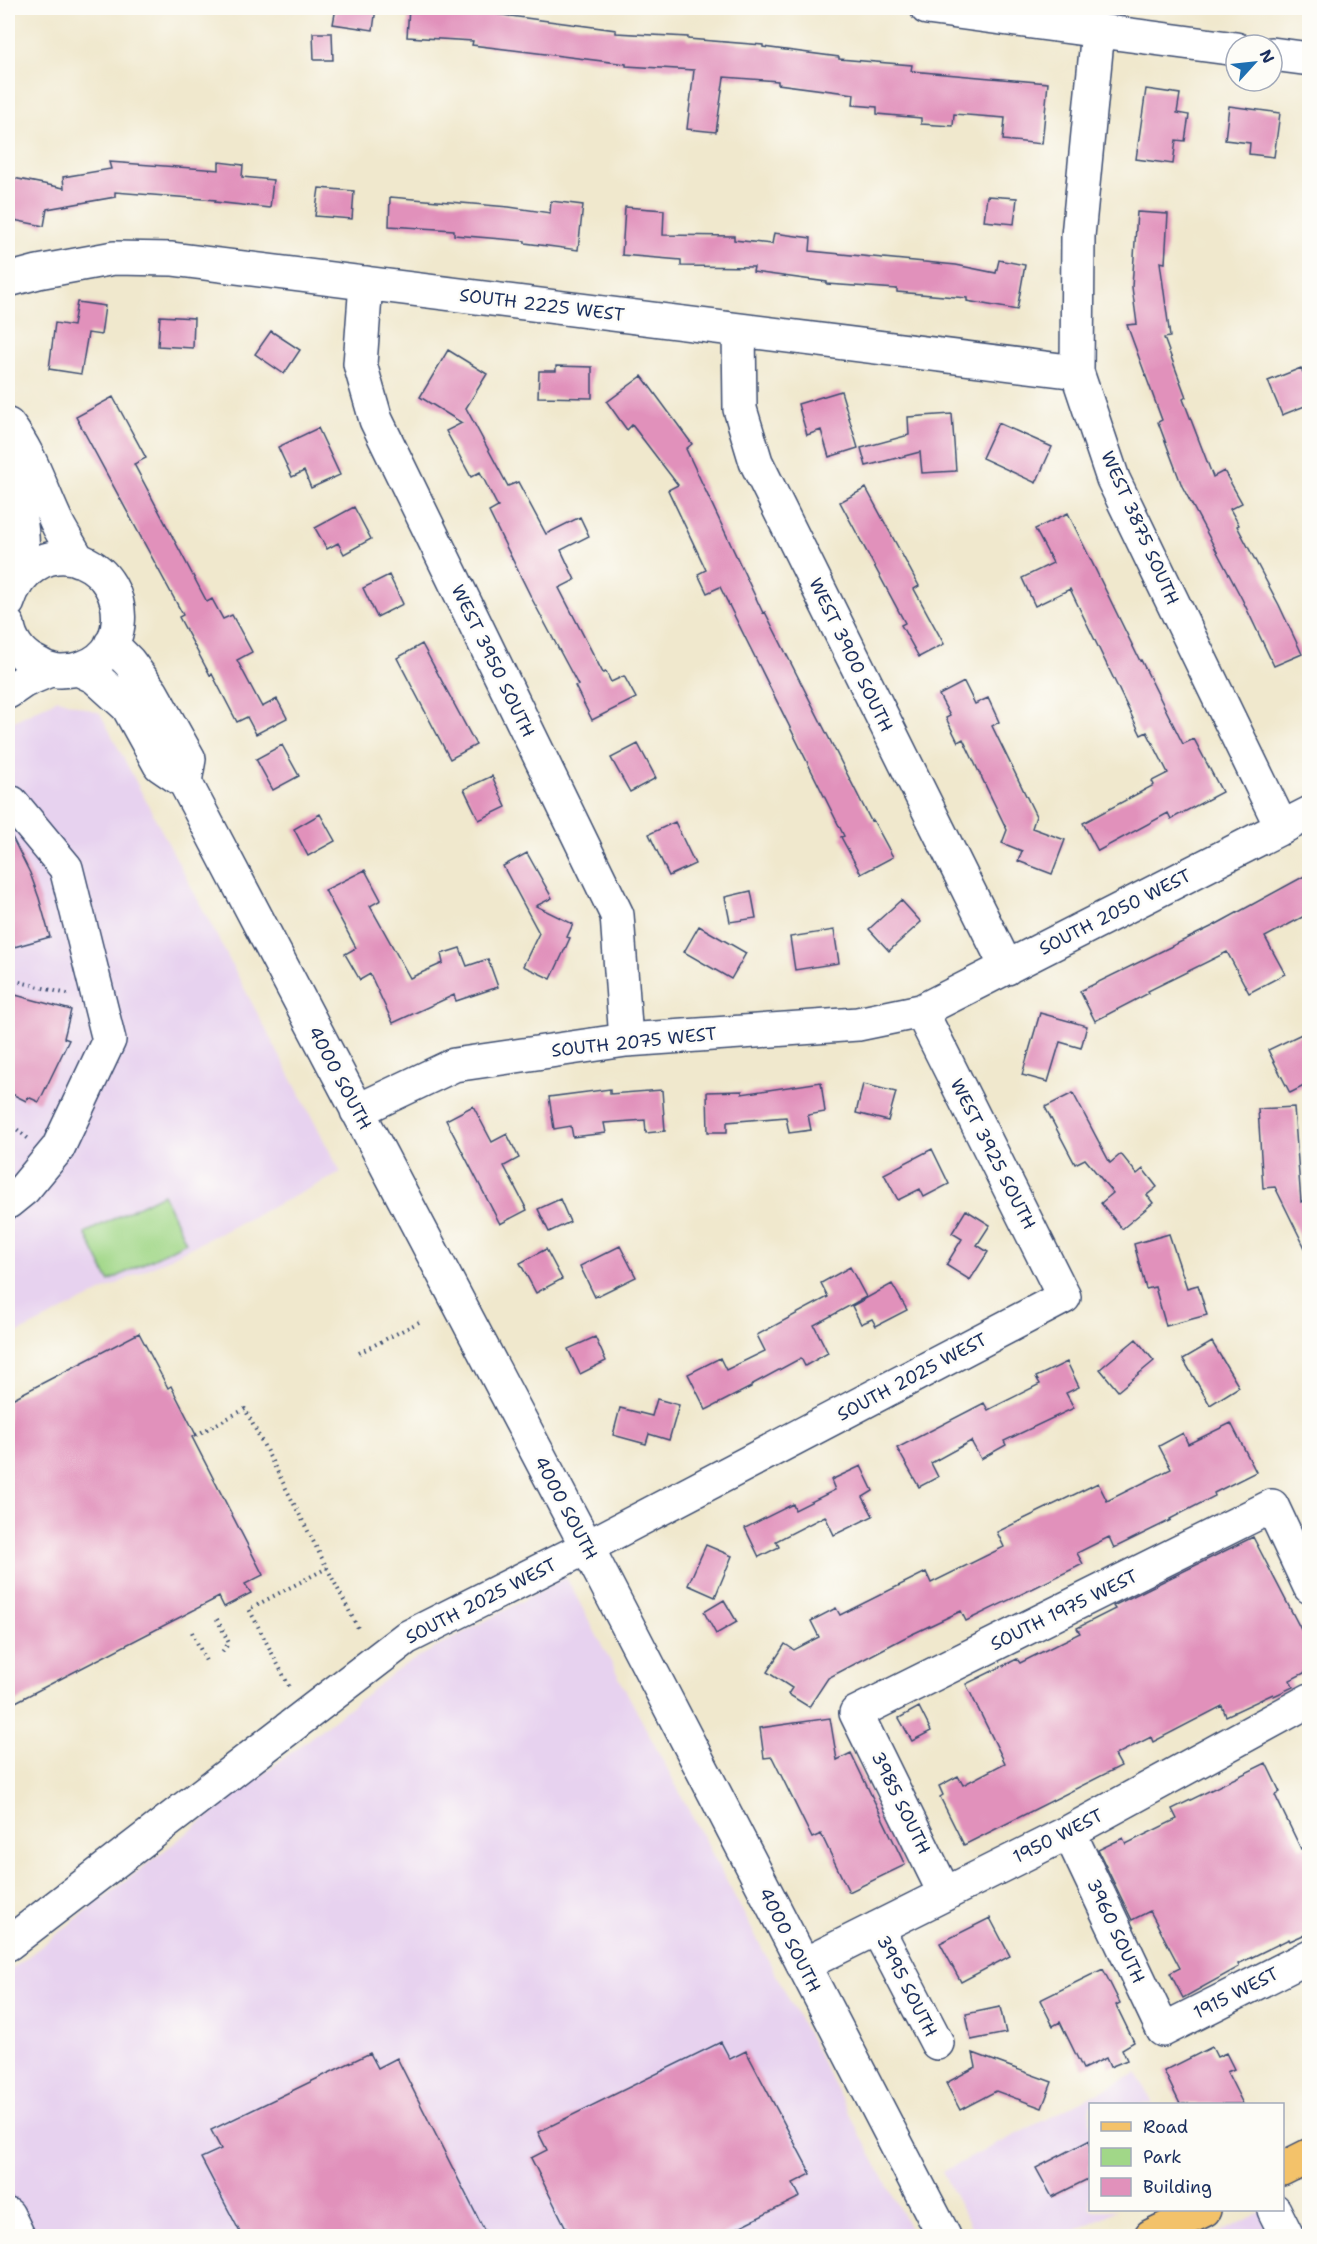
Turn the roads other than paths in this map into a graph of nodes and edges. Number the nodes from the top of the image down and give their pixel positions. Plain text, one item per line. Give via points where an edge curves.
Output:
1 (927, 8) edge
2 (1098, 30) junction
3 (1224, 47) edge
4 (1284, 56) edge
5 (1310, 59) edge
6 (8, 280) edge
7 (366, 283) junction
8 (739, 330) junction
9 (1077, 372) junction
10 (8, 425) edge
11 (8, 478) edge
12 (78, 560) junction
13 (11, 613) edge
14 (111, 644) junction
15 (64, 669) junction
16 (8, 692) edge
17 (185, 782) junction
18 (8, 803) edge
19 (1295, 821) edge
20 (1007, 968) junction
21 (921, 1011) junction
22 (626, 1040) junction
23 (357, 1111) junction
24 (8, 1202) edge
25 (1064, 1297) joint
26 (587, 1547) junction
27 (1310, 1587) edge
28 (1310, 1700) edge
29 (856, 1713) joint
30 (1069, 1832) junction
31 (945, 1894) junction
32 (878, 1928) junction
33 (8, 1944) edge
34 (1310, 1956) edge
35 (804, 1965) junction
36 (1162, 2030) joint
37 (937, 2043) dead end
38 (1310, 2155) edge
39 (1284, 2168) edge
40 (1202, 2211) edge
41 (1274, 2211) edge
42 (8, 2215) edge
43 (18, 2236) edge
44 (944, 2236) edge
45 (1151, 2236) edge
46 (1287, 2236) edge

1 - 2 street
2 - 3 street
2 - 9 street, WEST 3875 SOUTH via 1078,236
4 - 5 street
6 - 7 street, SOUTH 2225 WEST via 114,258 172,259
7 - 8 street, SOUTH 2225 WEST
7 - 22 street, WEST 3950 SOUTH via 360,364 376,420 617,915
8 - 9 street, SOUTH 2225 WEST
8 - 20 street, WEST 3900 SOUTH via 740,409 756,462
9 - 19 street, WEST 3875 SOUTH via 1113,479
10 - 12 street
11 - 13 street via 19,506 24,542
12 - 13 street via 54,556 34,565
12 - 14 street via 92,566 112,587 119,615
13 - 15 street via 15,645 28,658
14 - 15 street via 91,664
14 - 17 street, 4000 SOUTH via 152,693 189,759
15 - 16 street via 24,681
15 - 17 street, 4000 SOUTH via 95,677 128,707 160,765
17 - 23 street, 4000 SOUTH
18 - 24 street via 66,868 109,1040 58,1148
19 - 20 street, SOUTH 2050 WEST
20 - 21 street, SOUTH 2050 WEST
21 - 22 street, SOUTH 2075 WEST via 858,1024
21 - 25 street, WEST 3925 SOUTH
22 - 23 street, SOUTH 2075 WEST via 454,1065
23 - 26 street, 4000 SOUTH
25 - 26 street, SOUTH 2025 WEST
26 - 33 street, SOUTH 2025 WEST via 406,1638
26 - 35 street, 4000 SOUTH
27 - 29 street, SOUTH 1975 WEST via 1272,1506
28 - 30 street, 1950 WEST
29 - 31 street, 3985 SOUTH
30 - 31 street, 1950 WEST
30 - 36 street, 3960 SOUTH
31 - 32 street, 1950 WEST
32 - 35 street, 1950 WEST
32 - 37 street, 3995 SOUTH
34 - 36 street, 1915 WEST
35 - 44 street, 4000 SOUTH
38 - 39 main road
40 - 45 main road
41 - 46 street
42 - 43 street

